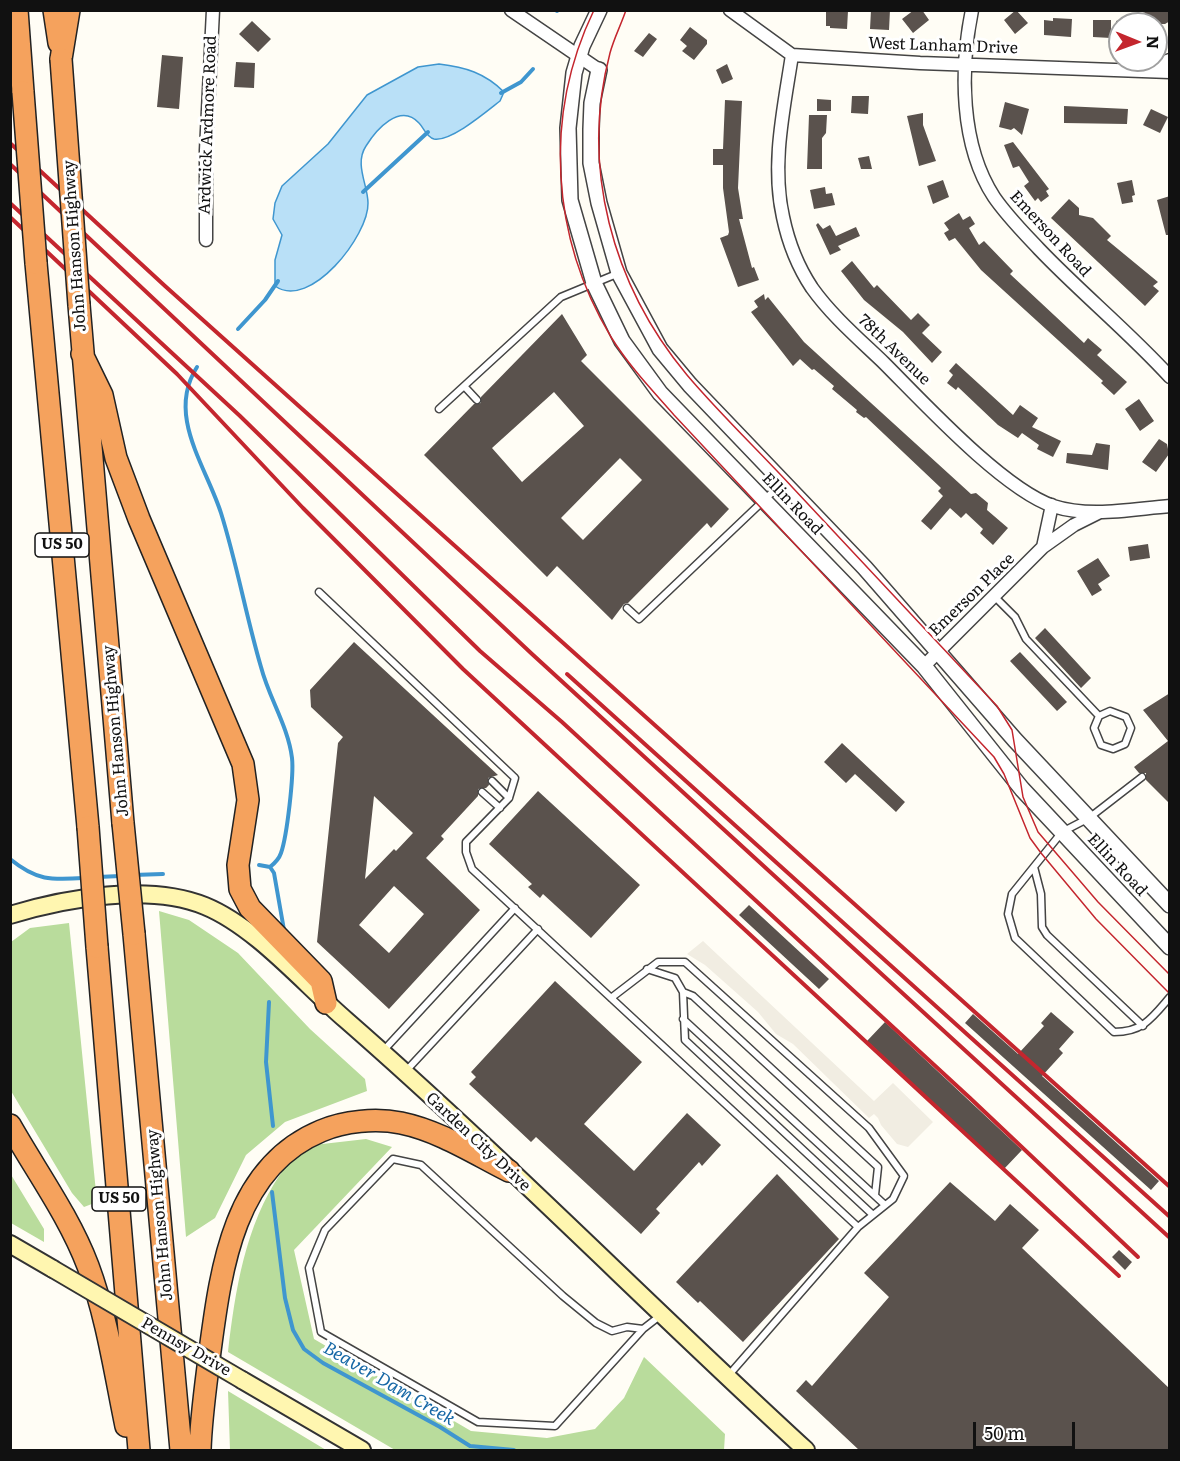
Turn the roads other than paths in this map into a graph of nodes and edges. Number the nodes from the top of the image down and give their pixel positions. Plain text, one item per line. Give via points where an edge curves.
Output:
1 (18, 10) edge
2 (54, 10) edge
3 (69, 10) edge
4 (213, 10) edge
5 (511, 10) edge
6 (599, 10) edge
7 (730, 10) edge
8 (972, 10) edge
9 (10, 38) edge
10 (792, 55) junction
11 (579, 57) junction
12 (61, 59) junction
13 (965, 64) junction
14 (599, 70) joint
15 (1108, 70) edge
16 (23, 92) junction
17 (206, 240) dead end
18 (619, 273) junction
19 (594, 283) junction
20 (82, 354) junction
21 (1170, 377) edge
22 (464, 386) junction
23 (477, 400) dead end
24 (439, 409) dead end
25 (783, 483) junction
26 (765, 501) junction
27 (1052, 505) junction
28 (1170, 506) edge
29 (1101, 512) junction
30 (1043, 547) junction
31 (319, 592) dead end
32 (994, 596) junction
33 (627, 608) dead end
34 (936, 652) junction
35 (924, 666) junction
36 (1099, 716) junction
37 (1142, 777) dead end
38 (492, 781) dead end
39 (482, 792) dead end
40 (509, 798) junction
41 (500, 808) junction
42 (1089, 818) junction
43 (1062, 832) junction
44 (1034, 867) junction
45 (1170, 905) edge
46 (515, 908) junction
47 (10, 915) edge
48 (538, 928) junction
49 (1170, 947) edge
50 (647, 969) junction
51 (683, 992) junction
52 (1170, 997) edge
53 (611, 998) junction
54 (326, 1003) junction
55 (683, 1019) junction
56 (1143, 1026) junction
57 (382, 1052) junction
58 (404, 1072) junction
59 (11, 1125) edge
60 (509, 1171) junction
61 (875, 1195) junction
62 (885, 1205) junction
63 (873, 1215) junction
64 (858, 1227) junction
65 (10, 1244) edge
66 (661, 1315) junction
67 (643, 1329) junction
68 (727, 1377) junction
69 (131, 1450) edge
70 (139, 1450) edge
71 (181, 1450) edge
72 (201, 1450) edge
73 (362, 1450) edge
74 (806, 1450) edge

1 - 16 highway, US 50
2 - 12 highway, John Hanson Highway / US 50
3 - 12 highway
4 - 17 street, Ardwick Ardmore Road
5 - 11 street
6 - 11 street, Ellin Road
7 - 10 street
8 - 13 street, Emerson Road
9 - 16 highway
10 - 13 street, West Lanham Drive
10 - 27 street, 78th Avenue via 778,187 791,243 811,286 844,325 976,451 1017,486
11 - 14 street
11 - 19 street, Ellin Road via 568,128 569,190
12 - 20 highway, John Hanson Highway / US 50, bridge
13 - 15 street, West Lanham Drive
13 - 21 street, Emerson Road via 968,124 982,175 994,197 1074,286
14 - 18 street, Ellin Road via 592,103 591,163
16 - 70 highway, US 50, bridge
18 - 19 lane
18 - 25 street, Ellin Road via 660,349
19 - 22 lane via 561,297
19 - 26 street, Ellin Road via 622,341 660,393
20 - 54 highway via 102,395 116,458 139,519 243,764 248,807 238,865 240,889 250,908 321,981
20 - 71 highway, John Hanson Highway / US 50, bridge
22 - 23 lane
22 - 24 lane
25 - 26 lane
25 - 34 street, Ellin Road via 865,568
26 - 33 lane via 639,619
26 - 35 street, Ellin Road
27 - 29 street, 78th Avenue
27 - 30 street
28 - 29 street, 78th Avenue
29 - 30 street, Emerson Place
30 - 32 street, Emerson Place
31 - 40 lane via 515,778
32 - 34 street, Emerson Place
32 - 36 lane via 1015,617 1026,639
34 - 35 street, Emerson Place
34 - 42 street, Ellin Road
35 - 43 street, Ellin Road via 1022,789
36 - 36 lane via 1110,711 1126,717 1131,728 1125,744 1113,749 1101,745 1094,728
37 - 42 lane
38 - 40 lane
39 - 41 lane
40 - 41 lane
41 - 46 lane via 472,833 466,842 466,852 472,869
42 - 43 lane
42 - 45 street, Ellin Road
43 - 44 lane
43 - 49 street, Ellin Road
44 - 56 lane via 1041,894 1042,927 1047,935
44 - 56 lane via 1012,894 1008,914 1015,938 1114,1032 1130,1032
46 - 48 lane
46 - 57 lane
47 - 54 main road, Garden City Drive via 61,902 119,896 176,897 235,920
48 - 53 lane
48 - 58 lane
50 - 51 lane via 675,978
50 - 53 lane
50 - 62 lane via 663,960 685,962 869,1128 904,1176 900,1188
51 - 55 lane
51 - 61 lane via 693,996 878,1167
52 - 56 lane
53 - 64 lane
54 - 57 main road, Garden City Drive
55 - 61 lane
55 - 63 lane via 685,1040
57 - 58 main road, Garden City Drive
58 - 60 main road, Garden City Drive
59 - 69 highway via 58,1204 88,1266
60 - 66 main road, Garden City Drive
60 - 72 highway via 424,1129 399,1123 359,1122 330,1127 282,1154 243,1205 226,1255 201,1419
61 - 62 lane
62 - 63 lane
63 - 64 lane
64 - 68 lane
65 - 73 main road, Pennsy Drive, bridge
66 - 67 lane
66 - 68 main road, Garden City Drive
67 - 67 lane via 627,1327 612,1331 596,1323 421,1165 393,1159 325,1230 309,1268 321,1332 478,1422 555,1426
68 - 74 main road, Garden City Drive

